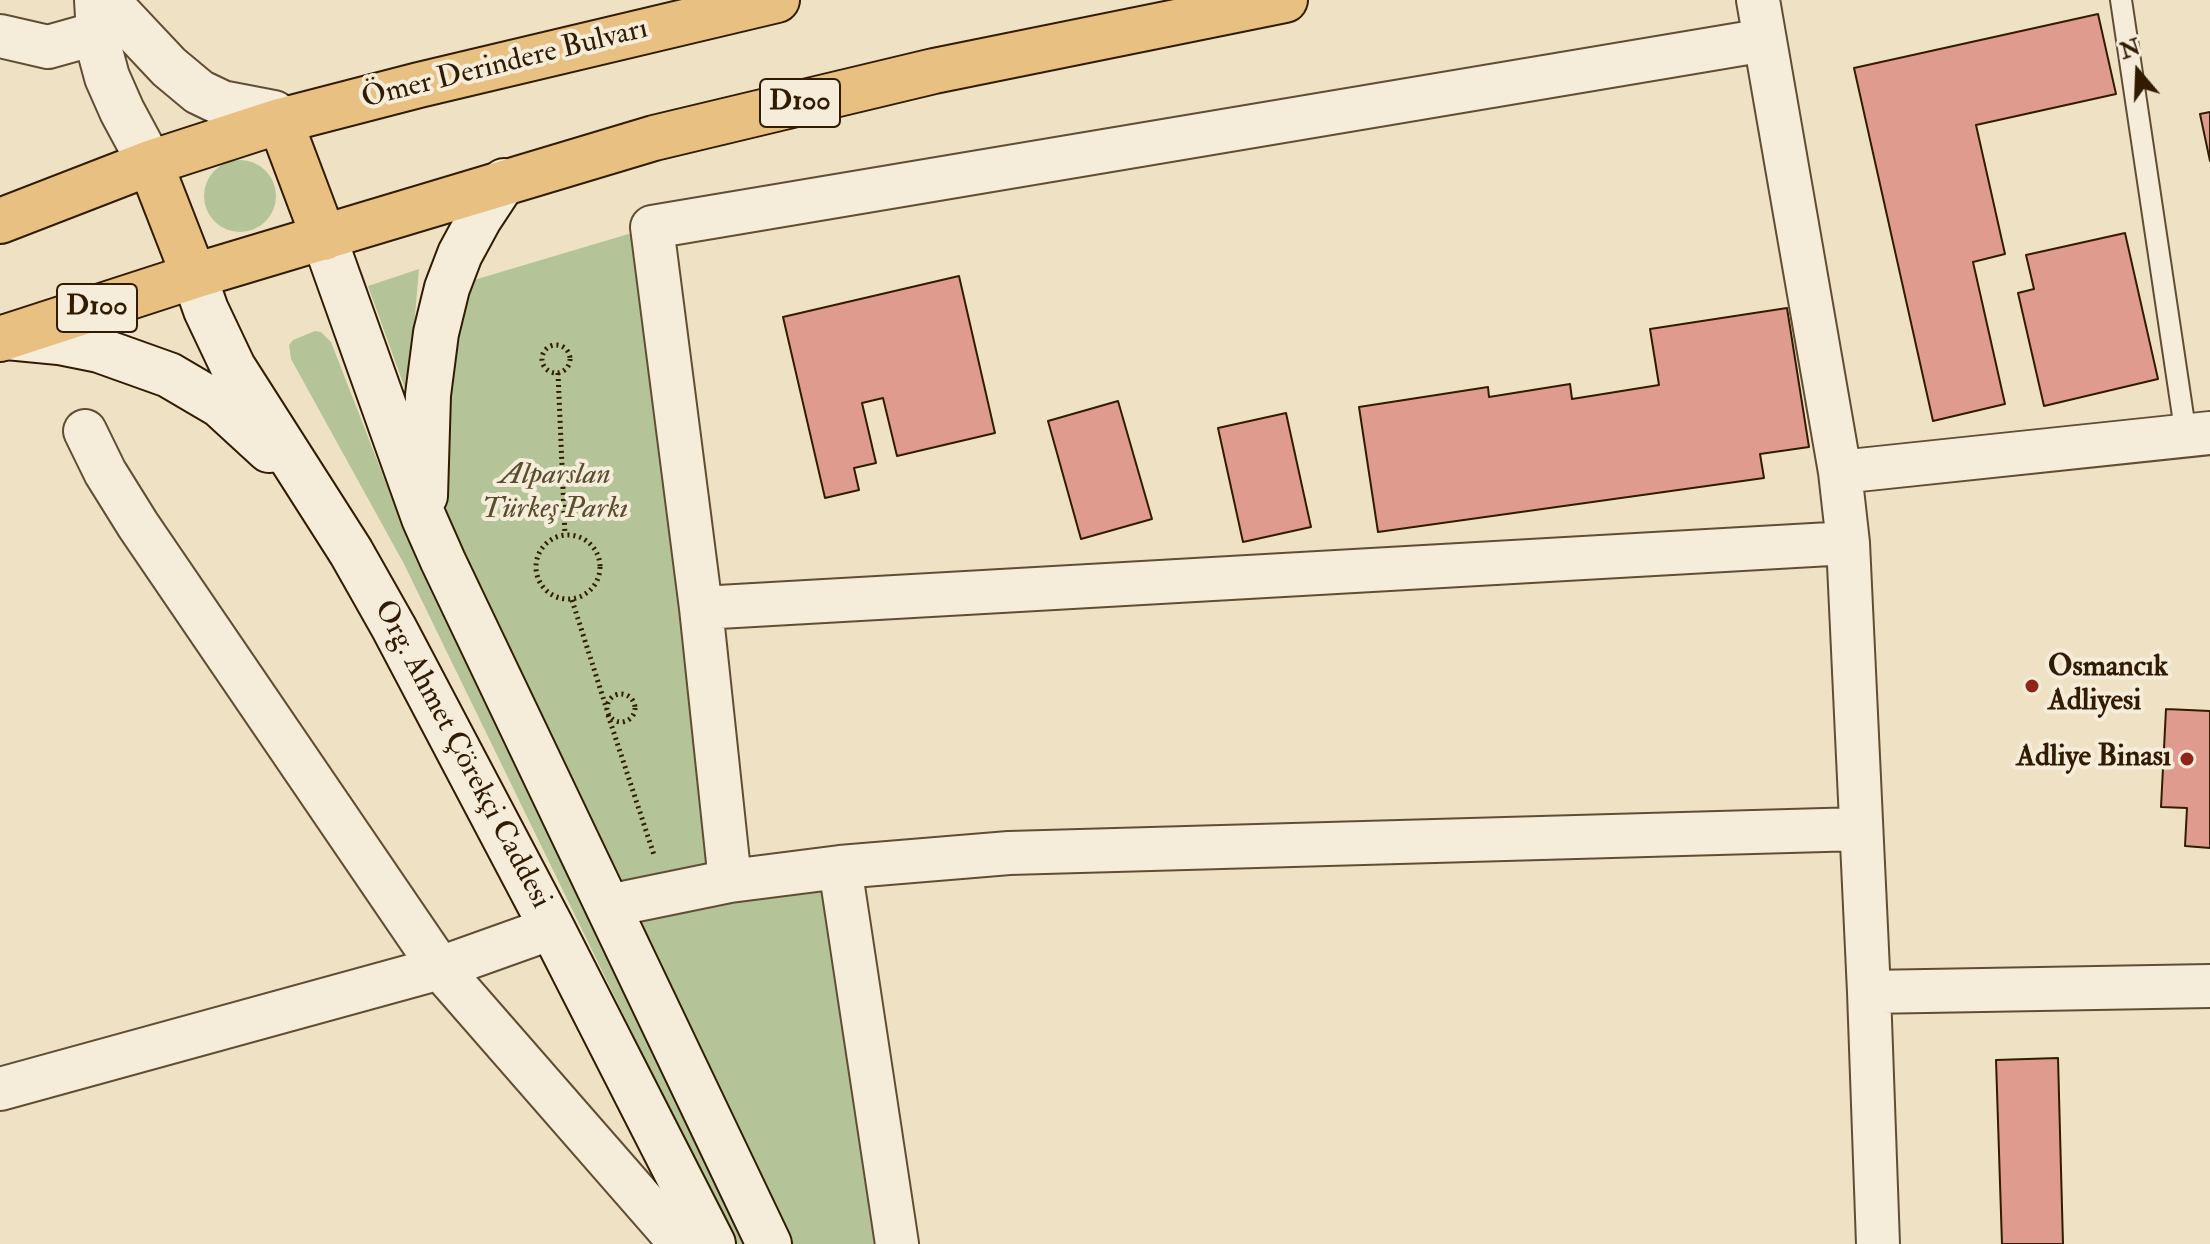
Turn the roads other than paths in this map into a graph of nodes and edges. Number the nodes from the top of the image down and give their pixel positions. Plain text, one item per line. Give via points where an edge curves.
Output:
1 (777, 0) edge
2 (1285, 0) edge
3 (2121, 0) edge
4 (100, 11) edge
5 (1761, 20) edge
6 (0, 36) edge
7 (280, 121) junction
8 (150, 163) junction
9 (504, 181) junction
10 (0, 221) edge
11 (324, 238) junction
12 (194, 276) junction
13 (3, 338) edge
14 (85, 431) dead end
15 (2198, 435) edge
16 (1840, 472) junction
17 (424, 518) junction
18 (338, 530) junction
19 (1848, 543) junction
20 (701, 608) junction
21 (1860, 829) junction
22 (840, 867) junction
23 (730, 881) junction
24 (608, 906) junction
25 (552, 928) junction
26 (440, 968) junction
27 (2210, 986) edge
28 (1869, 992) junction
29 (0, 1089) edge
30 (681, 1244) edge
31 (713, 1244) edge
32 (769, 1244) edge
33 (897, 1244) edge
34 (1878, 1244) edge

1 - 7 highway, Ömer Derindere Bulvarı
2 - 9 highway, D100 via 934,71 654,138
3 - 15 lane
4 - 6 street via 48,47
4 - 7 main road via 199,92 222,103 274,113
4 - 8 main road via 107,77
5 - 16 street
5 - 20 street via 652,227
7 - 8 highway, Ömer Derindere Bulvarı
7 - 11 highway
8 - 10 highway, Ömer Derindere Bulvarı
8 - 12 highway
9 - 11 highway, D100
9 - 17 main road, Org. Ahmet Çörekçi Caddesi via 460,254 436,333
11 - 12 highway, D100
11 - 17 main road, Org. Ahmet Çörekçi Caddesi
12 - 13 highway, D100
12 - 18 main road, Org. Ahmet Çörekçi Caddesi via 233,367
13 - 18 main road via 99,350 197,390 262,444
14 - 26 street via 138,525
15 - 16 street
16 - 19 street
17 - 24 main road, Org. Ahmet Çörekçi Caddesi
18 - 25 main road, Org. Ahmet Çörekçi Caddesi
19 - 20 street
19 - 21 street
20 - 23 street
21 - 22 street via 1009,853
21 - 28 street
22 - 23 street
22 - 33 street
23 - 24 street
24 - 32 main road, Org. Ahmet Çörekçi Caddesi
25 - 26 street
25 - 31 main road, Org. Ahmet Çörekçi Caddesi
26 - 29 street
26 - 30 street
27 - 28 street
28 - 34 street

